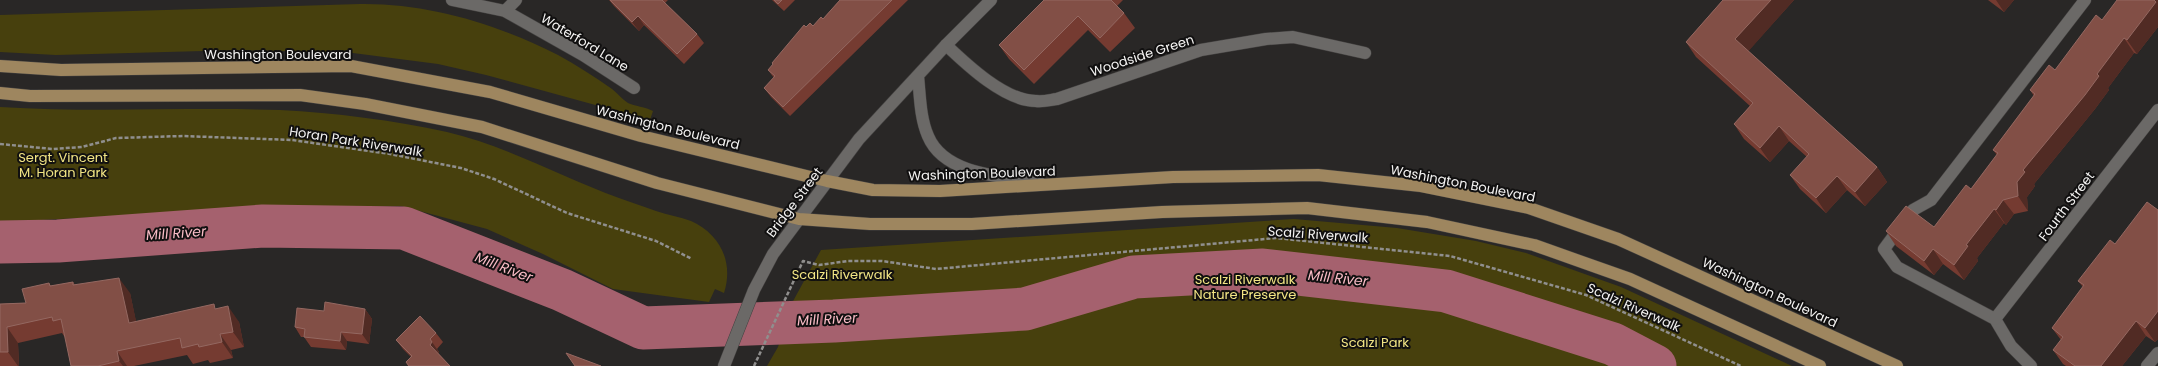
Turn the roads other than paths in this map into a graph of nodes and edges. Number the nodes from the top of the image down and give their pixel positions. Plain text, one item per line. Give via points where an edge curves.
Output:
1 (452, 0) edge
2 (516, 0) edge
3 (991, 0) edge
4 (2085, 0) edge
5 (506, 11) junction
6 (946, 45) junction
7 (1365, 54) dead end
8 (0, 66) edge
9 (918, 76) junction
10 (634, 88) dead end
11 (0, 93) edge
12 (2158, 110) edge
13 (827, 181) junction
14 (1050, 184) junction
15 (799, 219) junction
16 (1995, 320) junction
17 (2158, 353) edge
18 (724, 366) edge
19 (1820, 366) edge
20 (1897, 366) edge
21 (2030, 366) edge
22 (2147, 366) edge

1 - 5 main road, Waterford Lane
2 - 5 main road
3 - 6 main road, Bridge Street
4 - 16 main road via 1931,200 1913,210 1884,249 1897,268
5 - 10 main road, Waterford Lane
6 - 7 main road, Woodside Green via 976,74 1015,97 1035,102 1057,99 1201,50 1266,39 1293,37
6 - 9 main road, Bridge Street
8 - 13 main road, Washington Boulevard via 61,70 351,66 490,92 641,136
9 - 13 main road, Bridge Street via 859,139
9 - 14 main road via 928,137 944,158 973,172
11 - 15 main road via 30,96 300,95 365,104 482,127 657,183
12 - 16 main road, Fourth Street
13 - 14 main road, Washington Boulevard via 873,190 940,191
13 - 15 main road, Bridge Street
14 - 20 main road, Washington Boulevard via 1173,177 1318,175 1421,186 1529,208 1618,239
15 - 18 main road, Bridge Street via 773,254 754,290
15 - 19 main road via 870,224 972,224 1162,212 1307,208 1427,222 1534,245 1630,279
16 - 21 main road via 2011,346
17 - 22 main road

